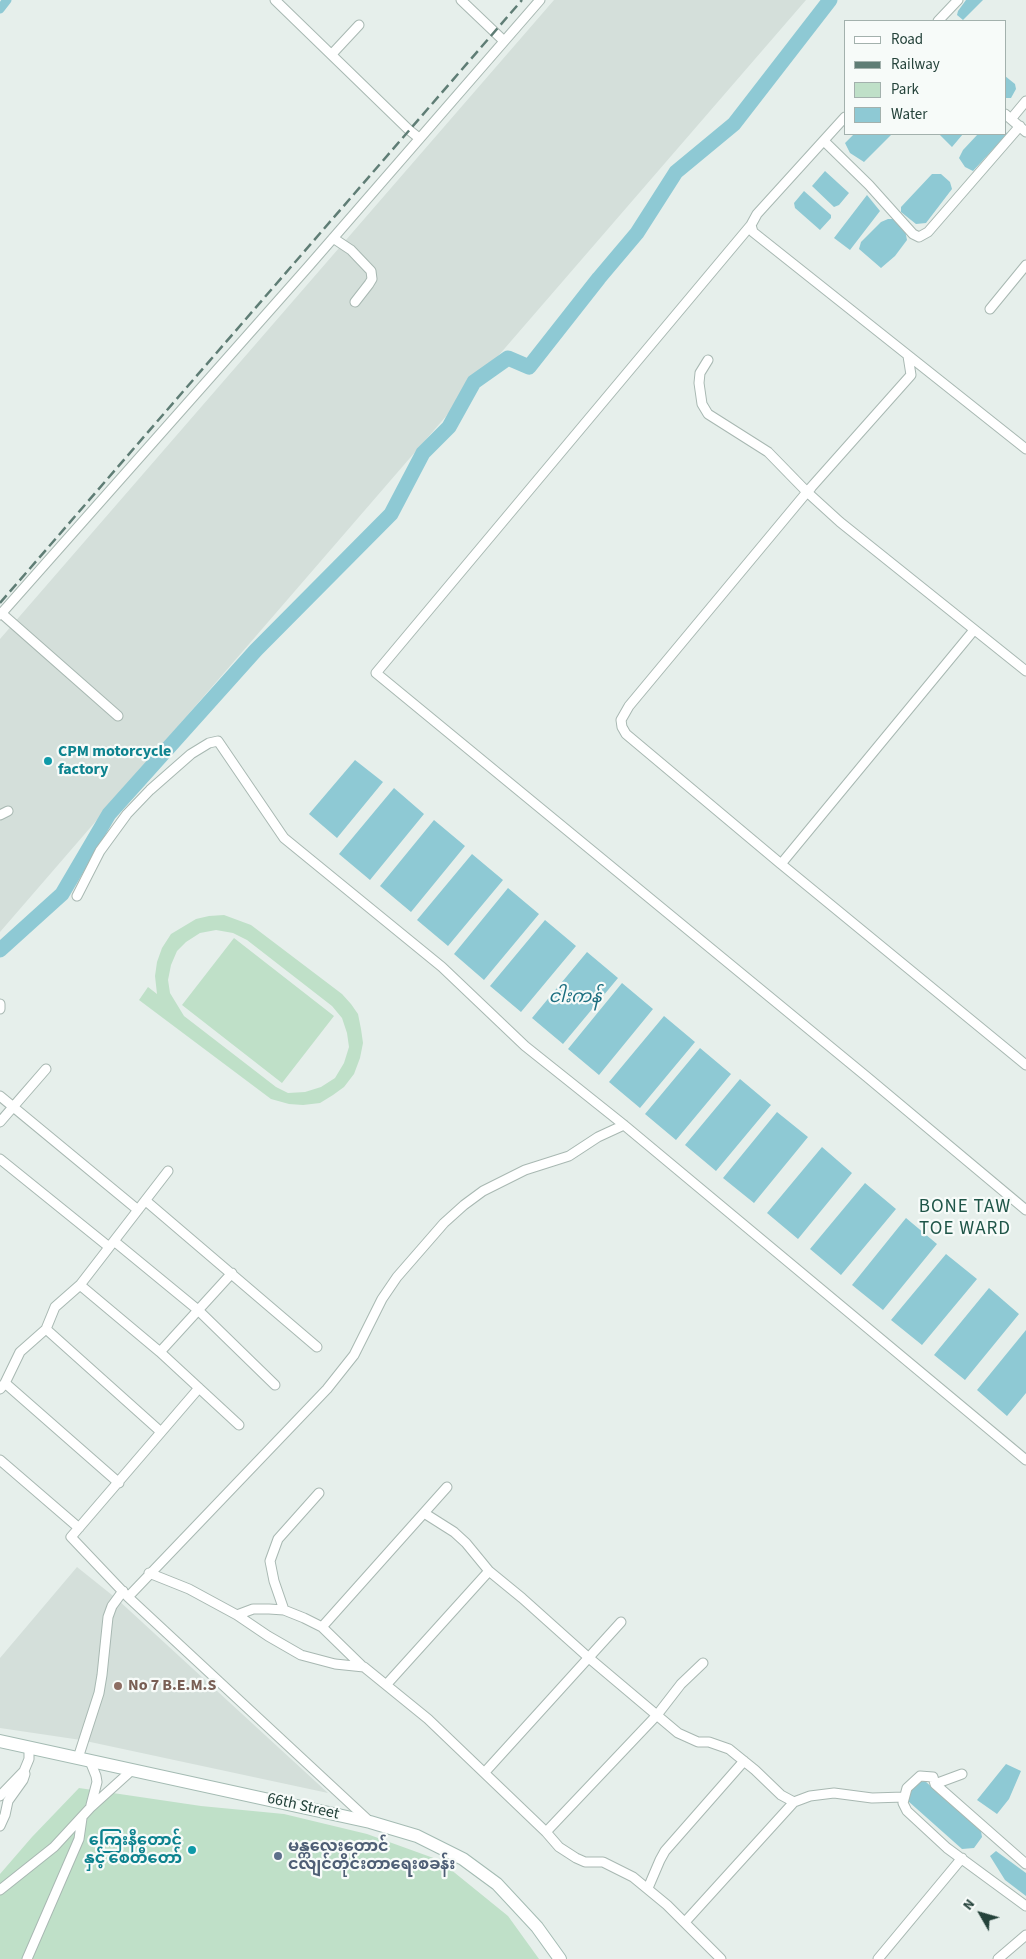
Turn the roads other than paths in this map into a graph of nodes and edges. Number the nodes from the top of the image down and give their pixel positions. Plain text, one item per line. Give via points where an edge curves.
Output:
1 (275, 0) edge
2 (461, 0) edge
3 (540, 0) edge
4 (958, 0) edge
5 (939, 20) edge
6 (359, 25) dead end
7 (504, 41) junction
8 (332, 54) junction
9 (1026, 101) edge
10 (1008, 116) edge
11 (844, 118) edge
12 (1023, 129) edge
13 (419, 138) junction
14 (824, 140) junction
15 (752, 225) junction
16 (333, 238) junction
17 (1026, 265) edge
18 (355, 302) dead end
19 (990, 309) dead end
20 (908, 356) junction
21 (708, 360) dead end
22 (1026, 449) edge
23 (807, 492) junction
24 (1, 614) edge
25 (974, 630) junction
26 (1026, 671) edge
27 (118, 716) dead end
28 (781, 864) junction
29 (77, 896) dead end
30 (0, 1004) edge
31 (0, 1009) edge
32 (1026, 1065) edge
33 (46, 1069) dead end
34 (0, 1096) edge
35 (12, 1106) junction
36 (0, 1122) edge
37 (624, 1125) junction
38 (0, 1159) edge
39 (168, 1171) dead end
40 (146, 1201) junction
41 (138, 1210) junction
42 (1026, 1210) edge
43 (112, 1244) junction
44 (232, 1273) junction
45 (80, 1286) junction
46 (198, 1310) junction
47 (46, 1329) junction
48 (317, 1348) dead end
49 (160, 1352) junction
50 (275, 1385) dead end
51 (2, 1386) edge
52 (198, 1388) junction
53 (239, 1425) dead end
54 (161, 1432) junction
55 (0, 1460) edge
56 (1026, 1460) edge
57 (120, 1482) junction
58 (447, 1487) dead end
59 (319, 1493) dead end
60 (424, 1513) junction
61 (79, 1528) junction
62 (489, 1571) junction
63 (149, 1573) junction
64 (125, 1594) junction
65 (284, 1610) junction
66 (237, 1615) junction
67 (621, 1622) dead end
68 (322, 1627) junction
69 (589, 1658) junction
70 (703, 1664) dead end
71 (364, 1667) junction
72 (386, 1686) junction
73 (657, 1715) junction
74 (0, 1742) edge
75 (29, 1748) junction
76 (84, 1760) junction
77 (744, 1761) junction
78 (132, 1770) junction
79 (24, 1772) junction
80 (485, 1772) junction
81 (962, 1774) dead end
82 (935, 1784) junction
83 (0, 1796) edge
84 (904, 1797) junction
85 (794, 1802) junction
86 (90, 1808) junction
87 (82, 1818) junction
88 (370, 1822) junction
89 (0, 1826) edge
90 (546, 1832) junction
91 (962, 1858) junction
92 (1026, 1864) edge
93 (648, 1888) junction
94 (0, 1890) edge
95 (1026, 1906) edge
96 (685, 1922) junction
97 (1026, 1935) edge
98 (27, 1959) edge
99 (560, 1959) edge
100 (721, 1959) edge
101 (878, 1959) edge
102 (998, 1959) edge

1 - 8 street
2 - 7 street
3 - 7 street
4 - 5 street
6 - 8 street
7 - 13 street
8 - 13 street
9 - 10 street
10 - 12 street
11 - 14 street
12 - 14 street via 928,232 919,237
13 - 16 street
14 - 15 street via 757,214
15 - 20 street via 753,232
15 - 42 street via 376,673
16 - 18 street via 351,250 371,271 372,279
16 - 24 street
17 - 19 street
20 - 22 street
20 - 23 street via 911,375
21 - 23 street via 700,373 699,383 702,404 708,414 768,452
23 - 25 street
23 - 28 street via 629,706 621,720 626,734
24 - 27 street
25 - 26 street
25 - 28 street
28 - 32 street
29 - 37 street via 100,851 127,814 191,754 218,741 284,838 442,967 525,1046
30 - 31 street
33 - 35 street
34 - 35 street
35 - 36 street
35 - 41 street
37 - 56 street
37 - 63 street via 568,1156 525,1170 464,1204 396,1277 354,1355 337,1378
38 - 43 street
39 - 40 street
40 - 41 street
40 - 44 street
41 - 43 street
43 - 45 street
43 - 46 street
44 - 46 street
44 - 48 street
45 - 47 street via 55,1307
45 - 49 street
46 - 49 street
46 - 50 street
47 - 51 street via 20,1352
47 - 54 street
49 - 52 street
51 - 57 street
52 - 53 street
52 - 54 street
54 - 57 street
55 - 61 street
57 - 61 street
58 - 60 street
59 - 65 street via 278,1539 270,1561
60 - 62 street via 460,1538
60 - 68 street
61 - 64 street via 72,1537
62 - 69 street
62 - 72 street
63 - 64 street
63 - 66 street via 189,1589
64 - 76 street via 112,1606 108,1616 102,1676
64 - 88 street
65 - 66 street via 253,1609
65 - 68 street
66 - 71 street via 301,1655
67 - 69 street
68 - 71 street
69 - 73 street
69 - 80 street
70 - 73 street via 681,1684
71 - 72 street
72 - 80 street
73 - 77 street via 678,1733 698,1742 719,1744
73 - 90 street
74 - 75 street, 66th Street
75 - 76 street, 66th Street
75 - 79 street
76 - 78 street, 66th Street
76 - 86 street via 97,1782
77 - 85 street via 781,1795
77 - 93 street via 665,1851
78 - 86 street
78 - 88 street, 66th Street
79 - 83 street
79 - 89 street via 23,1780 8,1801
80 - 90 street
81 - 82 street
82 - 84 street via 933,1778 920,1776 907,1788
82 - 92 street
84 - 85 street via 834,1794 810,1796
84 - 91 street via 907,1811
85 - 96 street
86 - 87 street
87 - 94 street via 54,1847
87 - 98 street via 79,1839
88 - 99 street, 66th Street via 429,1840 480,1870 537,1927
90 - 93 street via 569,1854 585,1862 603,1862 622,1870
91 - 95 street
91 - 101 street
93 - 96 street
96 - 100 street
97 - 102 street

